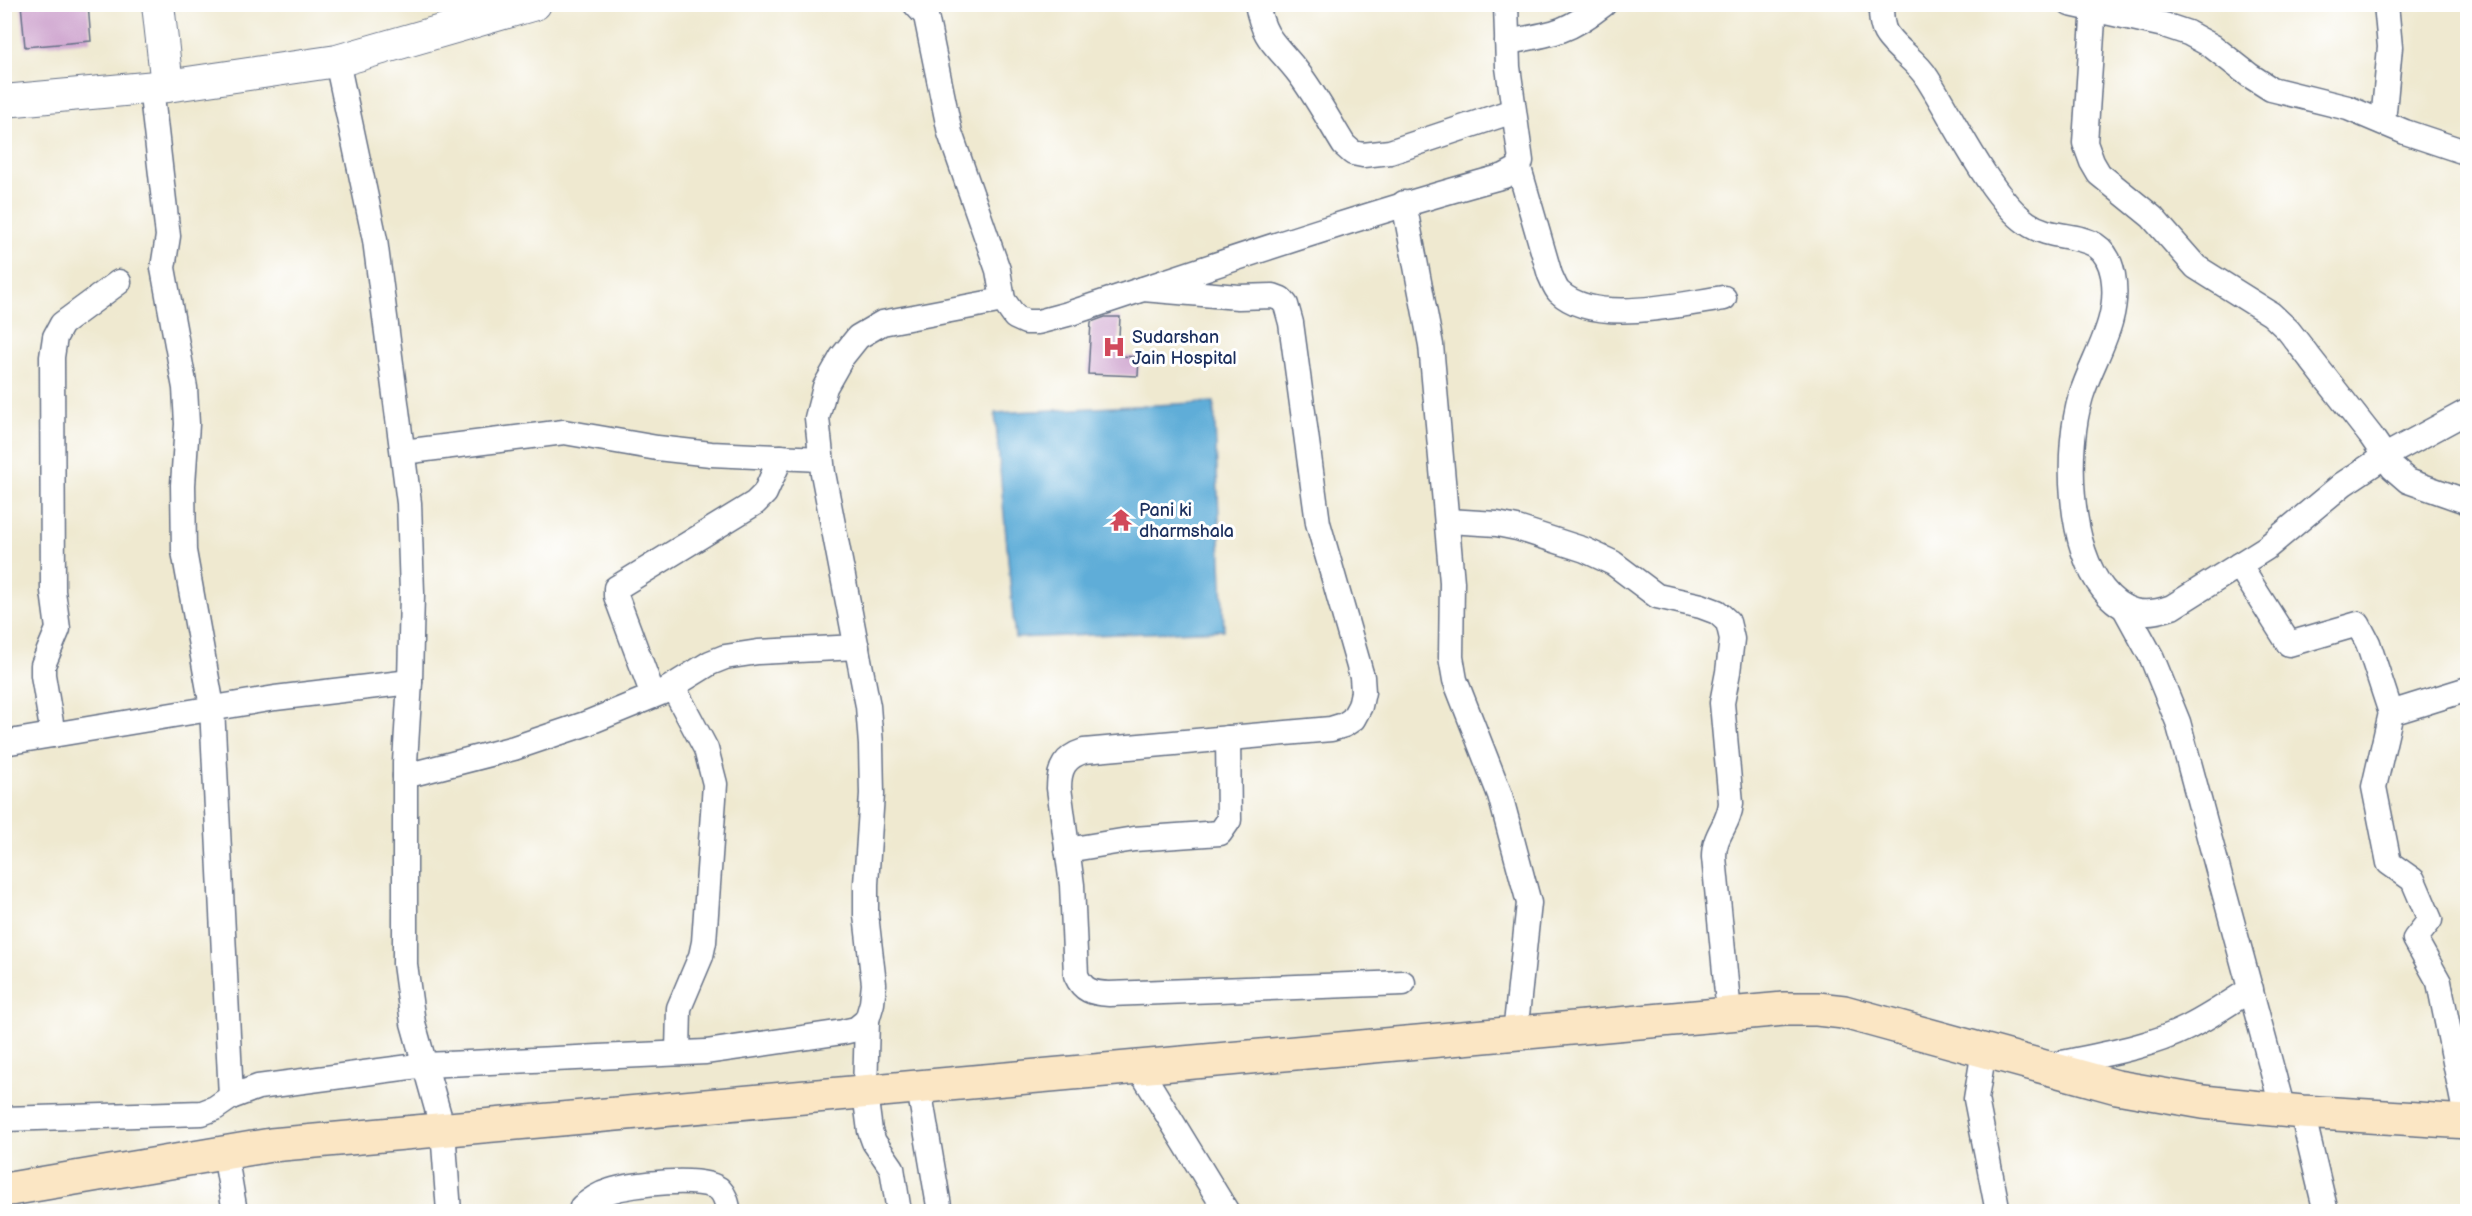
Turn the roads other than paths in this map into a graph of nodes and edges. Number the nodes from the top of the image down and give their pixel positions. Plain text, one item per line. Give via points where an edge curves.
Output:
1 (158, 4) edge
2 (535, 4) edge
3 (1257, 4) edge
4 (1506, 4) edge
5 (1604, 4) edge
6 (1881, 4) edge
7 (2070, 4) edge
8 (2386, 4) edge
9 (2094, 7) edge
10 (923, 8) edge
11 (1507, 42) junction
12 (337, 60) junction
13 (159, 86) junction
14 (4, 101) edge
15 (1513, 111) junction
16 (2383, 122) junction
17 (2468, 153) edge
18 (1519, 168) junction
19 (1404, 203) junction
20 (119, 282) dead end
21 (1143, 289) junction
22 (1724, 298) dead end
23 (1003, 300) junction
24 (2468, 411) edge
25 (402, 452) junction
26 (2385, 456) junction
27 (781, 457) junction
28 (821, 459) junction
29 (2468, 502) edge
30 (1448, 521) junction
31 (2239, 565) junction
32 (2124, 607) junction
33 (857, 647) junction
34 (410, 682) junction
35 (2468, 689) edge
36 (663, 691) junction
37 (212, 707) junction
38 (2391, 712) junction
39 (53, 735) junction
40 (1228, 738) junction
41 (4, 743) edge
42 (405, 776) junction
43 (1067, 850) junction
44 (1403, 983) dead end
45 (2251, 989) junction
46 (1729, 1014) junction
47 (867, 1020) junction
48 (1515, 1034) junction
49 (1983, 1050) junction
50 (678, 1053) junction
51 (425, 1065) junction
52 (2044, 1067) junction
53 (1139, 1068) junction
54 (919, 1088) junction
55 (865, 1093) junction
56 (231, 1096) junction
57 (2292, 1111) junction
58 (4, 1119) edge
59 (2467, 1122) edge
60 (443, 1130) junction
61 (225, 1153) junction
62 (4, 1190) edge
63 (235, 1212) edge
64 (449, 1212) edge
65 (581, 1212) edge
66 (729, 1212) edge
67 (899, 1212) edge
68 (940, 1212) edge
69 (1227, 1212) edge
70 (1998, 1212) edge
71 (2326, 1212) edge

1 - 13 street
2 - 12 street
3 - 15 street via 1267,37 1296,70 1344,146 1353,153 1390,152
4 - 11 street
5 - 11 street via 1567,29
6 - 32 street via 1882,26 1887,35 1927,78 1997,191 2015,213 2044,232 2080,238 2098,246 2109,257 2115,310 2081,397 2073,435 2073,486 2088,563 2108,596
7 - 9 street
8 - 16 street via 2390,47
9 - 16 street via 2188,33 2271,89 2339,105
9 - 26 street via 2085,143 2092,162 2100,174 2152,217 2196,267 2271,314 2288,330
10 - 23 street via 950,133 998,270
11 - 15 street
12 - 13 street
12 - 25 street via 375,240
13 - 14 street
13 - 37 street via 168,236 164,268 185,388 187,424 184,551
15 - 18 street
16 - 17 street
18 - 19 street via 1504,176
18 - 22 street via 1550,275 1557,290 1571,300 1617,310
19 - 21 street
19 - 30 street via 1431,345
20 - 39 street via 62,324 52,357 53,591 58,628 43,665 43,675
21 - 23 street via 1038,322 1015,317
21 - 40 street via 1273,296 1286,305 1318,523 1362,677 1360,706 1353,719 1344,725
23 - 28 street via 882,323 858,337 825,387 817,418
24 - 26 street
25 - 27 street via 564,432 657,448
25 - 34 street via 409,504
26 - 29 street via 2408,481
26 - 31 street
27 - 28 street
27 - 36 street via 765,493 755,503 616,588 616,596
28 - 33 street
30 - 46 street via 1517,528 1585,550 1612,563 1657,596 1717,612 1728,622 1732,639 1722,703 1731,803 1714,843 1713,857
30 - 48 street via 1452,582 1450,657 1455,680 1500,795 1529,903
31 - 32 street via 2172,607 2154,613
31 - 38 street via 2289,644 2358,624
32 - 45 street via 2152,658 2178,722
33 - 36 street via 725,657
33 - 47 street via 871,745 866,905 874,984
34 - 37 street
34 - 42 street
35 - 38 street
36 - 42 street via 514,748
36 - 50 street via 706,749 715,784 704,942 679,1008
37 - 39 street
37 - 56 street
38 - 59 street via 2374,788 2389,862 2413,880 2430,920 2415,939 2439,982
39 - 41 street
40 - 43 street via 1229,820 1220,833 1134,839
40 - 43 street via 1073,754 1059,775
42 - 51 street via 405,964 413,1023
43 - 44 street via 1075,918 1076,975 1081,986 1091,993
45 - 52 street via 2164,1038
45 - 57 street
46 - 48 main road
46 - 49 main road via 1785,1009 1844,1012
47 - 50 street via 856,1029 843,1032
47 - 55 street
48 - 53 main road
49 - 52 main road
49 - 70 street via 1976,1100
50 - 51 street
51 - 56 street via 258,1087
51 - 60 street
52 - 57 main road via 2117,1088
53 - 54 main road
53 - 69 street
54 - 55 main road
54 - 68 street
55 - 60 main road
55 - 67 street via 870,1131 892,1168
56 - 58 street via 202,1113
57 - 59 main road
57 - 71 street
60 - 61 main road via 271,1145
60 - 64 street
61 - 62 main road
61 - 63 street
65 - 66 street via 595,1197 612,1190 691,1180 719,1189

